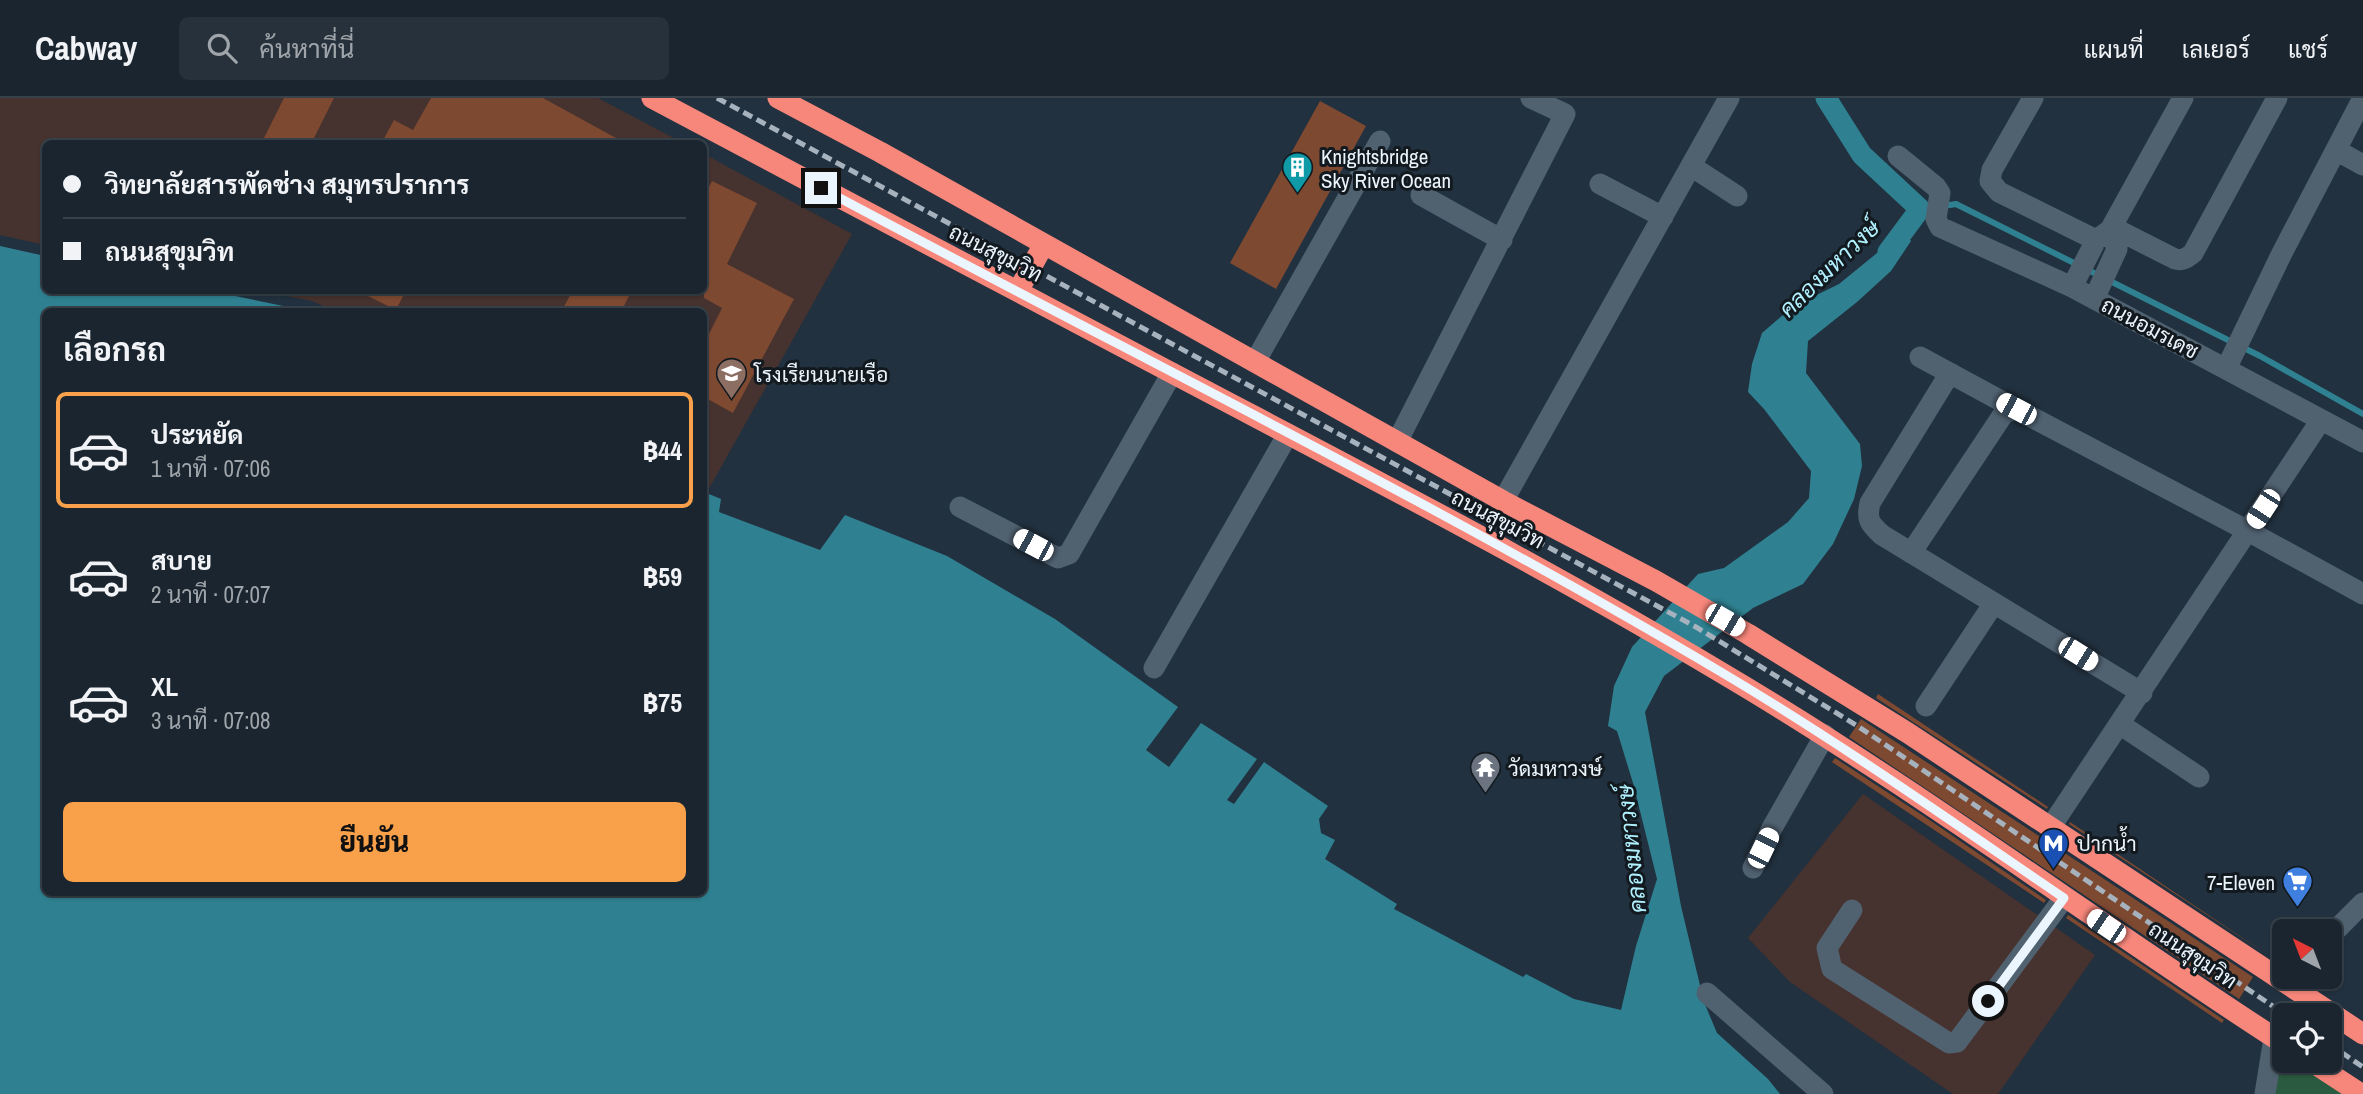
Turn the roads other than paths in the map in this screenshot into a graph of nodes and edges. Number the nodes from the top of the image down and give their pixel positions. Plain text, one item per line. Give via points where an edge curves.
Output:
1 (652, 98) edge
2 (778, 98) edge
3 (1531, 98) edge
4 (2033, 98) edge
5 (2183, 98) edge
6 (2277, 98) edge
7 (2363, 98) edge
8 (1722, 100) edge
9 (1380, 141) dead end
10 (2336, 150) junction
11 (1898, 156) dead end
12 (2363, 165) edge
13 (1691, 166) junction
14 (1600, 184) dead end
15 (1421, 195) dead end
16 (1737, 196) dead end
17 (1663, 217) junction
18 (2106, 232) junction
19 (1502, 240) junction
20 (1044, 244) junction
21 (2078, 275) junction
22 (2100, 286) junction
23 (1018, 291) junction
24 (2234, 352) junction
25 (1920, 357) dead end
26 (1255, 362) junction
27 (1172, 373) junction
28 (1950, 373) junction
29 (2016, 409) junction
30 (2321, 420) junction
31 (1288, 434) junction
32 (1397, 442) junction
33 (2363, 442) edge
34 (1503, 501) junction
35 (960, 507) dead end
36 (2248, 531) junction
37 (1911, 553) junction
38 (2363, 594) edge
39 (1994, 603) junction
40 (1154, 668) dead end
41 (2142, 693) junction
42 (1926, 706) dead end
43 (2121, 724) junction
44 (1825, 736) junction
45 (2199, 777) dead end
46 (2050, 828) junction
47 (1754, 868) dead end
48 (2064, 898) junction
49 (2363, 903) edge
50 (1852, 910) dead end
51 (2342, 924) edge
52 (2272, 969) edge
53 (2302, 989) edge
54 (1707, 993) dead end
55 (2363, 1034) edge
56 (2272, 1036) edge
57 (2272, 1068) edge
58 (2329, 1073) edge
59 (1823, 1094) edge
60 (2265, 1094) edge
61 (2361, 1094) edge

1 - 23 highway, ถนนสุขุมวิท
2 - 20 highway, ถนนสุขุมวิท
3 - 19 street via 1565,114
4 - 18 street via 1990,181 1999,192
5 - 18 street
6 - 18 street via 2189,257 2175,260
7 - 10 street
8 - 13 street
9 - 26 street
10 - 12 street
10 - 24 street
11 - 21 street, ถนนอมรเดช via 1940,193 1936,219 1940,227
13 - 16 street
13 - 17 street
14 - 17 street
15 - 19 street
17 - 34 street
18 - 21 street
18 - 22 street via 2118,249
19 - 32 street
20 - 23 highway
20 - 26 highway, ถนนสุขุมวิท
21 - 22 street, ถนนอมรเดช
22 - 24 street, ถนนอมรเดช
23 - 27 highway, ถนนสุขุมวิท
24 - 30 street, ถนนอมรเดช
25 - 28 street
26 - 32 highway, ถนนสุขุมวิท
27 - 31 highway, ถนนสุขุมวิท
27 - 35 street via 1069,554 1058,558
28 - 29 street
28 - 37 street via 1868,512 1870,524
29 - 36 street
29 - 37 street via 2004,413
30 - 33 street, ถนนอมรเดช
30 - 36 street
31 - 40 street
31 - 44 highway, ถนนสุขุมวิท via 1539,569
32 - 34 highway, ถนนสุขุมวิท
34 - 46 highway, ถนนสุขุมวิท via 1748,634
36 - 38 street
36 - 41 street
37 - 39 street
39 - 41 street
39 - 42 street
41 - 43 street
43 - 45 street
43 - 46 street
44 - 47 street
44 - 48 highway, ถนนสุขุมวิท
46 - 52 highway, ถนนสุขุมวิท
48 - 50 street via 1957,1042 1949,1043 1832,969 1827,948
48 - 56 highway, ถนนสุขุมวิท
49 - 51 street
53 - 55 highway, ถนนสุขุมวิท
54 - 59 street
57 - 60 street
58 - 61 highway

